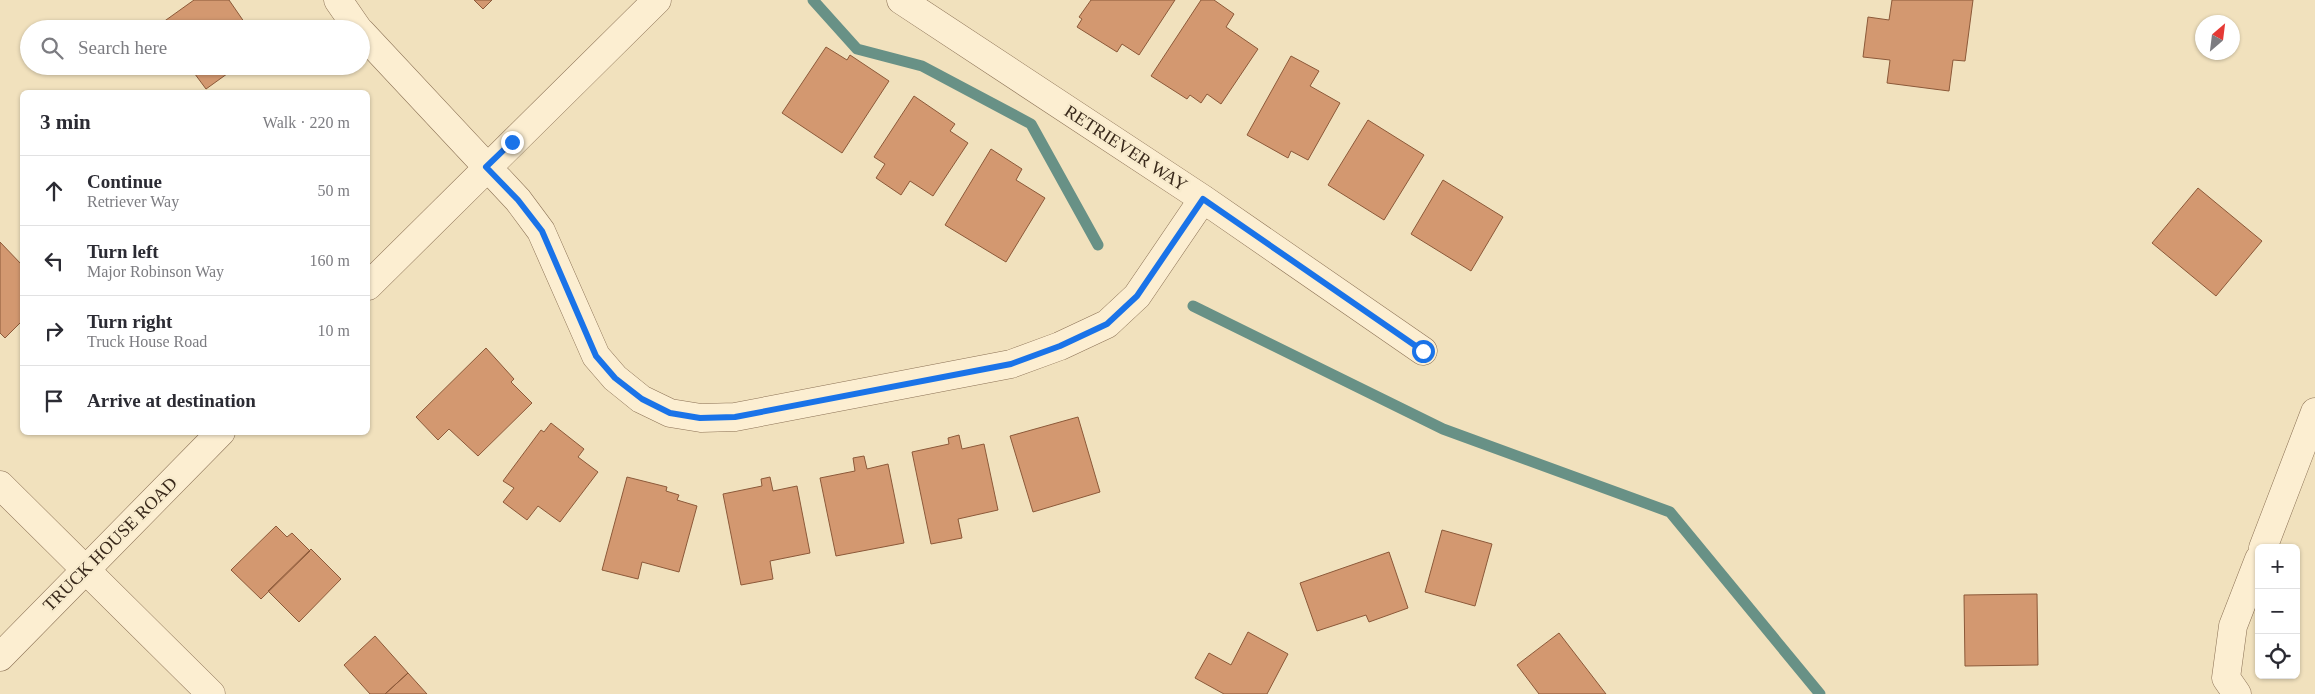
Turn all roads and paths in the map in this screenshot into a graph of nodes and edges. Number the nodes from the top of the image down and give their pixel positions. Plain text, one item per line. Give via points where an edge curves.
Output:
1 (338, 0) edge
2 (657, 0) edge
3 (901, 0) edge
4 (350, 20) edge
5 (370, 42) edge
6 (486, 167) junction
7 (1203, 199) junction
8 (370, 284) edge
9 (1423, 351) dead end
10 (2315, 412) edge
11 (218, 435) edge
12 (0, 484) edge
13 (2265, 544) edge
14 (86, 568) junction
15 (2255, 569) edge
16 (0, 657) edge
17 (211, 694) edge
18 (2237, 694) edge

1 - 4 street
2 - 6 street
3 - 7 street, RETRIEVER WAY
5 - 6 street
6 - 7 street via 542,231 596,356 615,378 642,399 670,413 700,418 735,417 1011,364 1060,346 1107,324 1137,296
6 - 8 street
7 - 9 street, RETRIEVER WAY
10 - 13 street
11 - 14 street, TRUCK HOUSE ROAD
12 - 14 street
14 - 16 street, TRUCK HOUSE ROAD
14 - 17 street
15 - 18 street via 2233,626 2226,678

